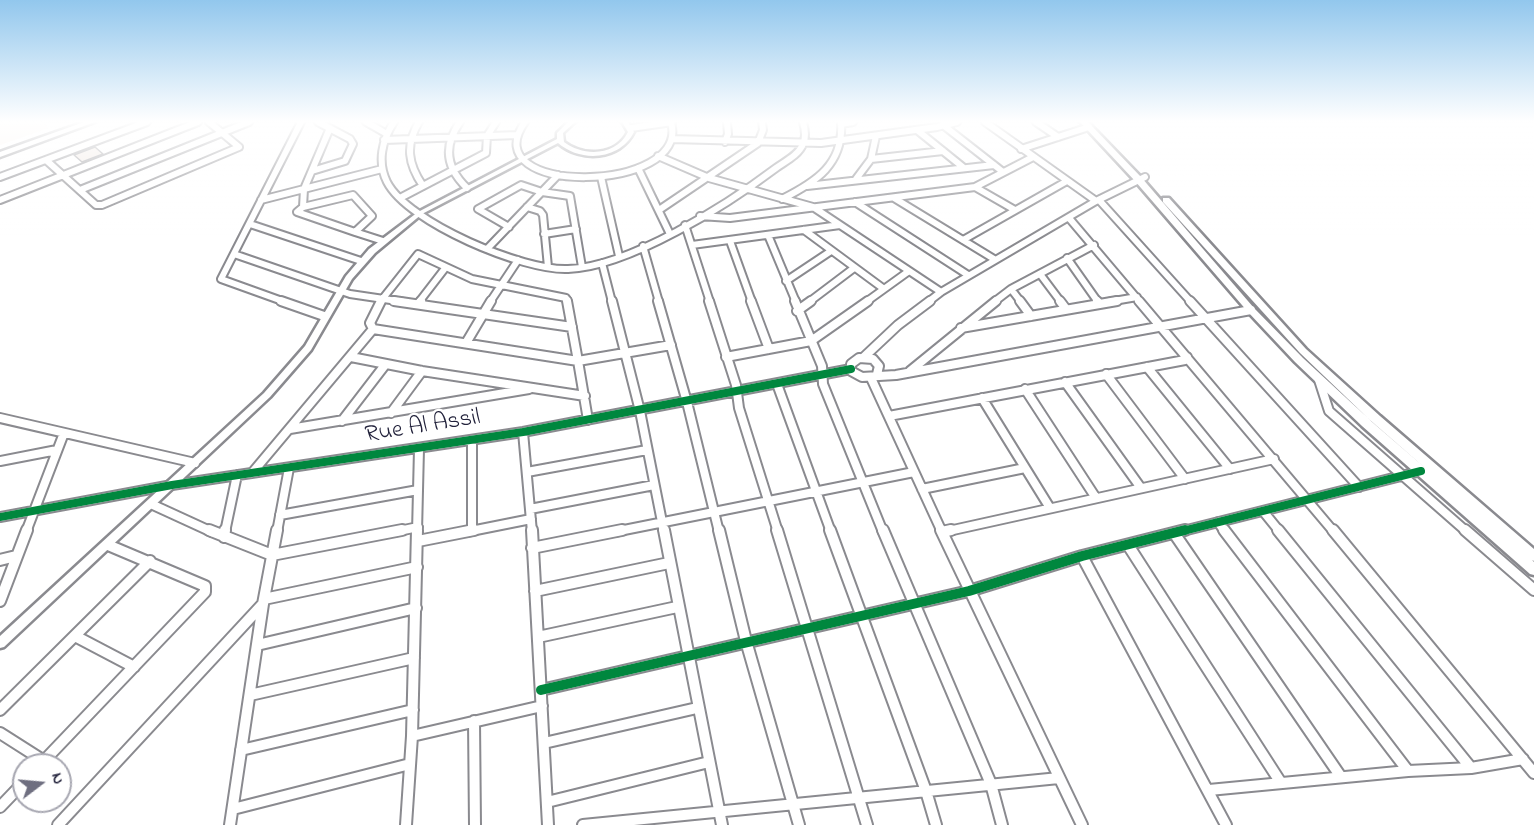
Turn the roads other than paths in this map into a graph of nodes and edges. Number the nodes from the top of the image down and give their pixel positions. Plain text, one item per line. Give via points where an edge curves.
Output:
1 (45, 160) edge
2 (46, 160) edge
3 (101, 160) edge
4 (153, 160) edge
5 (209, 160) edge
6 (281, 160) edge
7 (316, 160) edge
8 (344, 160) edge
9 (383, 160) edge
10 (409, 160) edge
11 (449, 160) edge
12 (471, 160) edge
13 (521, 160) edge
14 (526, 160) edge
15 (650, 160) edge
16 (668, 160) edge
17 (734, 160) edge
18 (785, 160) edge
19 (834, 160) edge
20 (871, 160) edge
21 (955, 160) edge
22 (988, 160) edge
23 (1026, 160) edge
24 (1038, 160) edge
25 (1125, 160) edge
26 (994, 165) junction
27 (638, 168) junction
28 (964, 168) junction
29 (382, 169) junction
30 (451, 170) junction
31 (312, 171) junction
32 (1003, 172) junction
33 (64, 175) junction
34 (558, 176) junction
35 (0, 177) edge
36 (602, 177) junction
37 (709, 178) junction
38 (1142, 178) junction
39 (856, 179) junction
40 (1067, 181) junction
41 (423, 186) junction
42 (807, 186) junction
43 (467, 188) junction
44 (975, 188) junction
45 (304, 189) junction
46 (744, 189) junction
47 (80, 190) junction
48 (542, 192) junction
49 (400, 198) junction
50 (894, 198) junction
51 (782, 199) junction
52 (0, 200) edge
53 (261, 200) junction
54 (1097, 201) junction
55 (855, 202) junction
56 (303, 207) junction
57 (527, 207) junction
58 (813, 207) junction
59 (658, 210) junction
60 (1015, 210) junction
61 (420, 213) junction
62 (700, 216) junction
63 (1069, 218) junction
64 (250, 224) junction
65 (685, 225) junction
66 (840, 225) junction
67 (509, 227) junction
68 (576, 229) junction
69 (804, 230) junction
70 (355, 232) junction
71 (669, 232) junction
72 (544, 234) junction
73 (768, 236) junction
74 (963, 240) junction
75 (383, 241) junction
76 (730, 241) junction
77 (692, 245) junction
78 (1094, 245) junction
79 (643, 246) junction
80 (487, 249) junction
81 (831, 251) junction
82 (234, 254) junction
83 (620, 256) junction
84 (1067, 258) junction
85 (994, 259) junction
86 (518, 260) junction
87 (361, 261) junction
88 (602, 263) junction
89 (446, 267) junction
90 (548, 267) junction
91 (582, 267) junction
92 (854, 268) junction
93 (909, 271) junction
94 (1040, 274) junction
95 (968, 275) junction
96 (786, 281) junction
97 (499, 286) junction
98 (884, 289) junction
99 (1011, 289) junction
100 (341, 290) junction
101 (940, 292) junction
102 (1137, 297) junction
103 (382, 299) junction
104 (1100, 303) junction
105 (418, 304) junction
106 (1066, 309) junction
107 (1251, 310) junction
108 (797, 311) junction
109 (482, 314) junction
110 (324, 316) junction
111 (1031, 316) junction
112 (1205, 318) junction
113 (1160, 326) junction
114 (572, 327) junction
115 (960, 328) junction
116 (373, 329) junction
117 (812, 341) junction
118 (466, 343) junction
119 (671, 345) junction
120 (770, 349) junction
121 (625, 353) junction
122 (351, 357) junction
123 (726, 357) junction
124 (864, 357) junction
125 (1187, 357) junction
126 (578, 361) junction
127 (385, 364) junction
128 (1147, 367) junction
129 (851, 369) junction
130 (422, 371) junction
131 (910, 372) junction
132 (1106, 374) junction
133 (822, 375) junction
134 (874, 376) junction
135 (1319, 379) junction
136 (1065, 382) junction
137 (777, 384) junction
138 (529, 389) junction
139 (1025, 389) junction
140 (738, 392) junction
141 (585, 396) junction
142 (982, 398) junction
143 (687, 402) junction
144 (640, 411) junction
145 (391, 413) junction
146 (889, 416) junction
147 (0, 418) edge
148 (588, 420) junction
149 (342, 421) junction
150 (290, 429) junction
151 (523, 432) junction
152 (64, 433) junction
153 (472, 440) junction
154 (419, 449) junction
155 (57, 450) junction
156 (647, 450) junction
157 (1274, 459) junction
158 (0, 461) edge
159 (195, 463) junction
160 (289, 468) junction
161 (1025, 468) junction
162 (1230, 469) junction
163 (1421, 471) junction
164 (252, 472) junction
165 (527, 472) junction
166 (914, 472) junction
167 (237, 475) junction
168 (1402, 476) junction
169 (1185, 479) junction
170 (864, 482) junction
171 (171, 485) junction
172 (654, 485) junction
173 (1359, 487) junction
174 (1141, 488) junction
175 (922, 489) junction
176 (418, 490) junction
177 (816, 492) junction
178 (1096, 498) junction
179 (1306, 500) junction
180 (768, 502) junction
181 (151, 504) junction
182 (1050, 508) junction
183 (34, 510) junction
184 (1263, 511) junction
185 (716, 513) junction
186 (530, 514) junction
187 (280, 515) junction
188 (0, 517) edge
189 (1218, 522) junction
190 (662, 524) junction
191 (418, 527) junction
192 (472, 531) junction
193 (942, 532) junction
194 (1174, 533) junction
195 (224, 537) junction
196 (418, 541) junction
197 (108, 544) junction
198 (1128, 545) junction
199 (532, 548) junction
200 (272, 555) junction
201 (16, 556) junction
202 (1082, 556) junction
203 (1534, 556) edge
204 (0, 560) edge
205 (150, 561) junction
206 (669, 563) junction
207 (417, 567) junction
208 (1534, 570) edge
209 (1534, 590) edge
210 (535, 591) junction
211 (969, 591) junction
212 (0, 600) edge
213 (264, 601) junction
214 (913, 604) junction
215 (677, 607) junction
216 (416, 608) junction
217 (861, 615) junction
218 (807, 628) junction
219 (75, 636) junction
220 (538, 637) junction
221 (746, 641) junction
222 (0, 643) edge
223 (257, 645) junction
224 (686, 655) junction
225 (414, 658) junction
226 (134, 667) junction
227 (541, 690) junction
228 (250, 695) junction
229 (542, 706) junction
230 (697, 708) junction
231 (0, 710) edge
232 (413, 710) junction
233 (474, 721) junction
234 (0, 733) edge
235 (412, 736) junction
236 (544, 743) junction
237 (242, 750) junction
238 (28, 753) edge
239 (52, 753) edge
240 (1523, 759) junction
241 (709, 762) junction
242 (410, 764) junction
243 (1471, 768) junction
244 (1408, 771) junction
245 (1534, 773) edge
246 (1341, 777) junction
247 (1059, 778) junction
248 (1281, 783) junction
249 (991, 784) junction
250 (1209, 790) junction
251 (926, 791) junction
252 (12, 794) edge
253 (861, 799) junction
254 (547, 802) junction
255 (795, 805) junction
256 (0, 807) edge
257 (232, 809) junction
258 (719, 812) junction
259 (644, 822) edge
260 (58, 825) edge
261 (230, 825) edge
262 (406, 825) edge
263 (475, 825) edge
264 (549, 825) edge
265 (583, 825) edge
266 (722, 825) edge
267 (799, 825) edge
268 (867, 825) edge
269 (936, 825) edge
270 (1002, 825) edge
271 (1082, 825) edge
272 (1226, 825) edge

1 - 35 street
2 - 33 street
3 - 33 street
4 - 47 street
5 - 47 street via 106,204 96,205
6 - 53 street
7 - 31 street
8 - 31 street
9 - 29 street
10 - 41 street
11 - 30 street
12 - 30 street
13 - 43 street
14 - 34 street
15 - 27 street
16 - 37 street
17 - 37 street
18 - 46 street
19 - 42 street
20 - 39 street
21 - 28 street
22 - 26 street
23 - 32 street
24 - 40 street
25 - 38 main road
26 - 28 street
26 - 32 street
27 - 36 street
27 - 59 street
28 - 39 street
29 - 45 street
29 - 49 street via 390,188
30 - 41 street
30 - 43 street
31 - 45 street
32 - 44 street
33 - 47 street
33 - 52 street
34 - 36 street
34 - 48 street
36 - 83 street
37 - 46 street
37 - 59 street
38 - 54 street
38 - 107 main road
38 - 203 main road via 1303,351
39 - 42 street
40 - 54 street
40 - 60 street
41 - 49 street
42 - 51 street
43 - 61 street
44 - 50 street
44 - 60 street
45 - 53 street
45 - 56 street
46 - 51 street
46 - 62 street
48 - 57 street
48 - 67 street via 521,185 478,209
48 - 68 street via 571,197
49 - 61 street
50 - 55 street
50 - 74 street
51 - 58 street
53 - 64 street
54 - 63 street
54 - 112 street
55 - 58 street
55 - 95 street
56 - 70 street via 297,213
56 - 70 street via 353,195 372,216
57 - 67 street
57 - 72 street via 542,212
58 - 62 street via 730,218
58 - 66 street
59 - 71 street
60 - 74 street
61 - 75 street
61 - 80 street
62 - 65 street
63 - 78 street
63 - 85 street
64 - 82 street
64 - 87 street
65 - 71 street
65 - 77 street
66 - 69 street
66 - 93 street
67 - 80 street
68 - 72 street
68 - 91 street
69 - 73 street
69 - 81 street
70 - 75 street
71 - 79 street
72 - 90 street
73 - 76 street
73 - 96 street
74 - 85 street
75 - 87 street
76 - 77 street
76 - 120 street
77 - 123 street
78 - 84 street
78 - 102 street
79 - 83 street
79 - 119 street
80 - 86 street
81 - 92 street
81 - 96 street
82 - 100 street
82 - 110 street via 222,275 223,281
83 - 88 street
84 - 94 street
84 - 104 street
85 - 95 street
86 - 90 street
86 - 97 street
87 - 100 street
88 - 91 street
88 - 121 street
89 - 97 street via 465,277
89 - 103 street via 417,254
89 - 105 street
90 - 91 street
92 - 98 street
92 - 108 street
93 - 98 street
93 - 101 street
94 - 99 street
94 - 106 street
95 - 101 street
96 - 108 street
97 - 109 street
97 - 114 street via 566,298
98 - 117 street
99 - 111 street
99 - 115 street
100 - 103 street
100 - 110 street
101 - 124 street
102 - 104 street
102 - 113 street
103 - 105 street
103 - 116 street via 370,323
104 - 106 street
105 - 109 street
106 - 111 street
107 - 112 street
107 - 135 main road
108 - 117 street
109 - 114 street
109 - 118 street
110 - 159 street via 316,335 288,372
111 - 115 street
112 - 113 street
112 - 173 street
113 - 125 street
113 - 131 street
114 - 126 street
115 - 131 street
116 - 118 street
116 - 122 street
117 - 120 street
117 - 133 street
118 - 126 street
119 - 121 street
119 - 143 street
120 - 123 street
121 - 126 street
121 - 144 street
122 - 127 street
122 - 150 street
123 - 140 street
124 - 129 street via 853,361
124 - 134 street via 878,363 880,370
125 - 128 street
125 - 157 street
126 - 141 street
127 - 130 street
127 - 149 street
128 - 132 street
128 - 162 street
129 - 133 street, Rue Al Assil
129 - 134 street via 857,376
130 - 138 street
130 - 145 street
131 - 134 street
132 - 136 street
132 - 169 street
133 - 137 street, Rue Al Assil
133 - 170 street
134 - 146 street
135 - 163 main road
135 - 168 street via 1329,411
136 - 139 street
136 - 174 street
137 - 140 street, Rue Al Assil
137 - 177 street
138 - 141 street
138 - 145 street
139 - 142 street
139 - 178 street
140 - 143 street, Rue Al Assil
140 - 180 street via 739,408
141 - 148 street
142 - 146 street
142 - 161 street
143 - 144 street, Rue Al Assil
143 - 185 street
144 - 148 street, Rue Al Assil
144 - 156 street
145 - 149 street
146 - 166 street
147 - 152 street
148 - 151 street, Rue Al Assil
149 - 150 street
150 - 164 street
151 - 153 street, Rue Al Assil
151 - 165 street
152 - 155 street
152 - 159 street
153 - 154 street, Rue Al Assil
153 - 192 street
154 - 160 street, Rue Al Assil
154 - 176 street
155 - 158 street
155 - 183 street
156 - 165 street
156 - 172 street
157 - 162 street
157 - 179 street
159 - 171 street
160 - 164 street, Rue Al Assil
160 - 187 street
161 - 175 street
161 - 182 street
162 - 169 street
163 - 168 street
163 - 208 main road
164 - 167 street, Rue Al Assil
165 - 186 street
166 - 170 street
166 - 175 street
167 - 171 street, Rue Al Assil
167 - 195 street
168 - 173 street
168 - 209 street
169 - 174 street
170 - 177 street
170 - 214 street
171 - 181 street
171 - 183 street, Rue Al Assil
172 - 186 street
172 - 190 street
173 - 179 street
174 - 178 street
175 - 193 street
176 - 187 street
176 - 191 street
177 - 180 street
177 - 217 street
178 - 182 street
179 - 184 street
179 - 240 street
180 - 185 street
180 - 218 street
181 - 195 street
181 - 197 street
182 - 193 street
183 - 188 street, Rue Al Assil
183 - 201 street
184 - 189 street
184 - 243 street
185 - 190 street
185 - 221 street
186 - 192 street
186 - 199 street
187 - 200 street
189 - 194 street
189 - 244 street
190 - 199 street
190 - 206 street
191 - 196 street
191 - 200 street
192 - 196 street
193 - 211 street
194 - 198 street
194 - 246 street
195 - 200 street
196 - 207 street
197 - 205 street
197 - 222 street
198 - 202 street
198 - 248 street
199 - 210 street
200 - 213 street
201 - 204 street
201 - 212 street
202 - 211 street
202 - 250 street
205 - 219 street
205 - 226 street via 205,586 206,590
206 - 210 street
206 - 215 street
207 - 213 street
207 - 216 street
210 - 220 street
211 - 214 street
211 - 247 street
213 - 223 street
213 - 260 street
214 - 217 street
214 - 249 street
215 - 220 street
215 - 224 street
216 - 223 street
216 - 225 street
217 - 218 street
217 - 251 street
218 - 221 street
218 - 253 street
219 - 226 street
219 - 231 street
220 - 227 street
221 - 224 street
221 - 255 street
223 - 228 street
224 - 227 street
224 - 230 street
225 - 228 street
225 - 232 street
226 - 239 street
227 - 229 street
228 - 237 street
229 - 233 street
229 - 236 street
230 - 236 street
230 - 241 street
232 - 235 street
232 - 237 street
233 - 235 street
233 - 263 street
234 - 238 street
235 - 242 street
236 - 254 street
237 - 257 street
240 - 243 street
240 - 245 street
241 - 254 street
241 - 258 street
242 - 257 street
242 - 262 street
243 - 244 street
244 - 246 street
246 - 248 street
247 - 249 street
247 - 271 street
248 - 250 street
249 - 251 street
249 - 270 street
250 - 272 street
251 - 253 street
251 - 269 street
252 - 256 street
253 - 255 street
253 - 268 street
254 - 264 street
255 - 258 street
255 - 267 street
257 - 261 street
258 - 259 street
258 - 266 street
259 - 265 street

